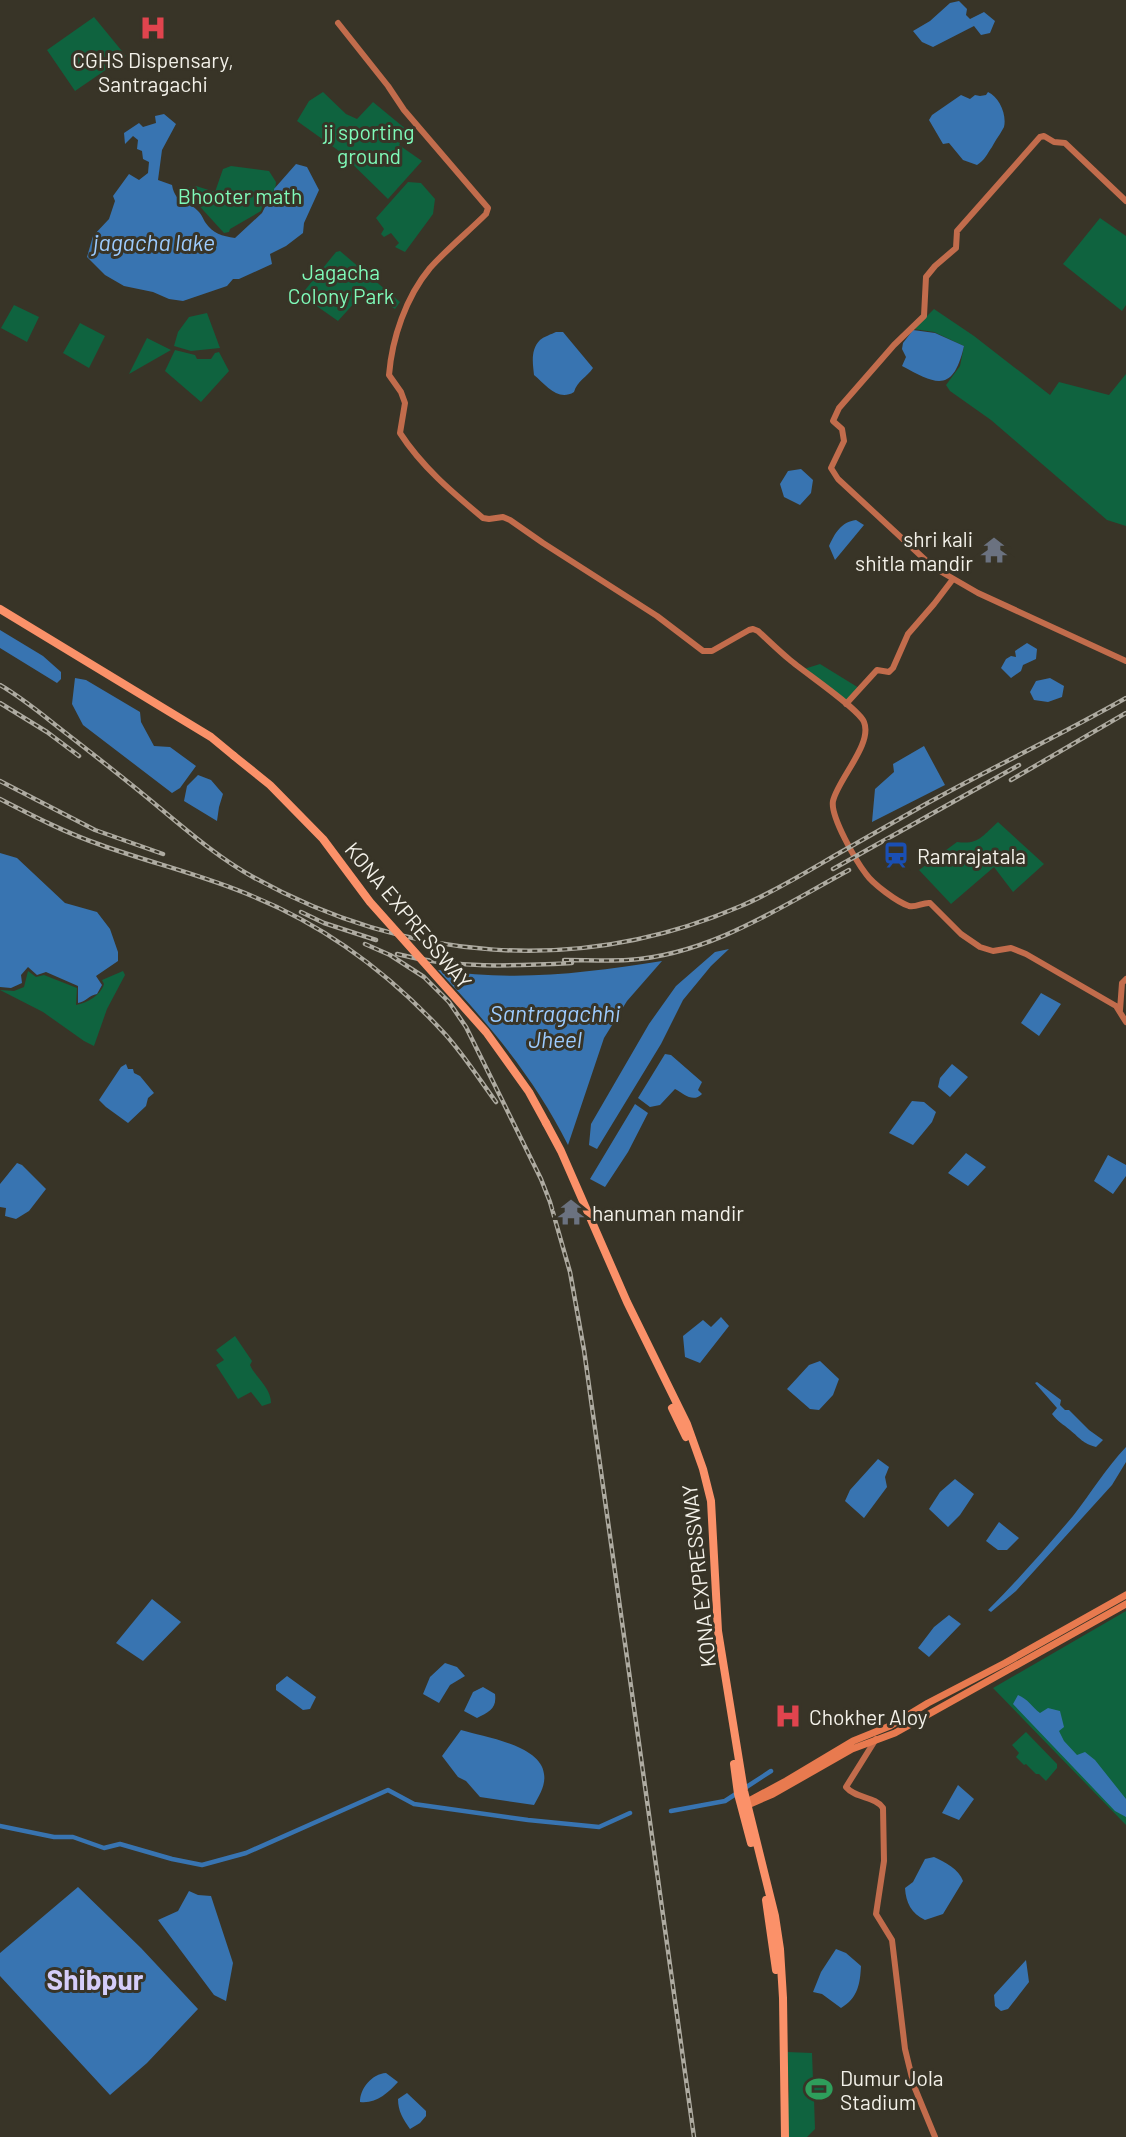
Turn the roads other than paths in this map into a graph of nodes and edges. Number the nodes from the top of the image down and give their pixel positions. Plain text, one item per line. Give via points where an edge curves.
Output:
1 (338, 23) dead end
2 (1126, 201) edge
3 (953, 579) junction
4 (0, 609) edge
5 (0, 615) edge
6 (78, 660) junction
7 (1126, 661) edge
8 (846, 704) junction
9 (1126, 979) edge
10 (1120, 1010) junction
11 (1126, 1022) edge
12 (1126, 1595) edge
13 (1126, 1604) edge
14 (876, 1739) junction
15 (744, 1805) junction
16 (783, 2137) edge
17 (934, 2137) edge

1 - 8 main road via 404,110 488,208 428,271 408,302 395,339 389,375 405,403 400,433 416,455 483,518 510,520 703,651 756,630
2 - 3 main road via 1065,143 1040,138 957,231 956,248 926,277 924,316 836,414 833,421 842,429 844,441 831,468 838,479 933,567
3 - 7 main road
3 - 8 main road via 908,634 890,672 877,670
4 - 6 highway, KONA EXPRESSWAY
5 - 6 highway, KONA EXPRESSWAY
6 - 15 highway, KONA EXPRESSWAY, bridge via 211,737 270,785 308,822 370,902 493,1041 529,1092 698,1471 705,1501 715,1641
8 - 10 main road via 863,720 865,734 832,805 866,874 906,904 930,903 980,947 1015,949
9 - 10 main road
10 - 11 main road
12 - 15 main road via 890,1727 853,1741
13 - 14 main road via 895,1733
14 - 15 main road via 774,1794
14 - 17 main road via 846,1787 883,1808 884,1861 876,1914 892,1940 905,2049
15 - 16 highway, KONA EXPRESSWAY via 780,1949

